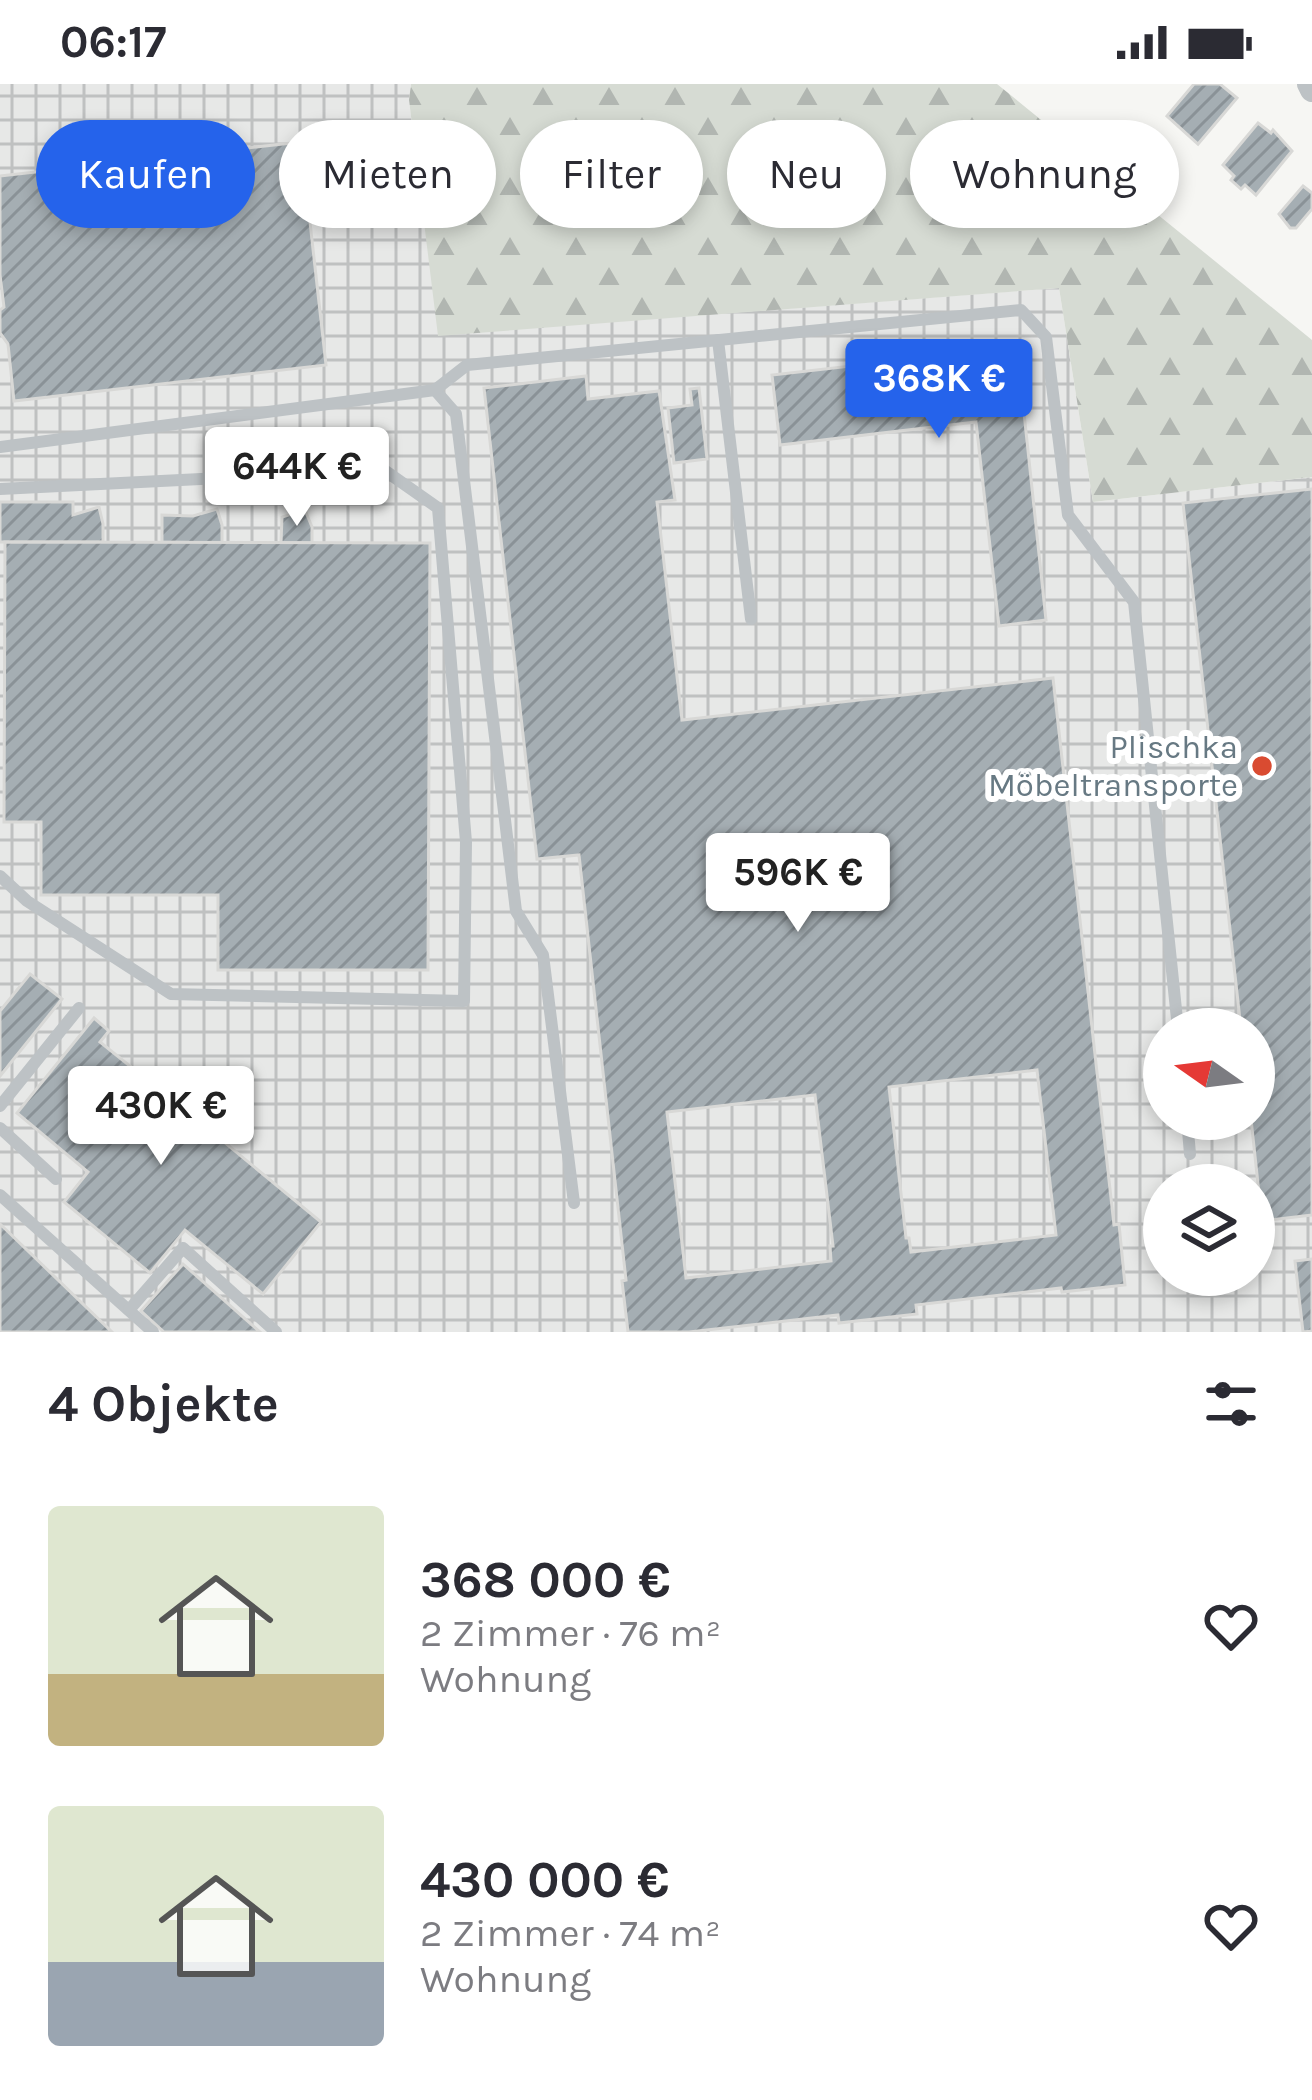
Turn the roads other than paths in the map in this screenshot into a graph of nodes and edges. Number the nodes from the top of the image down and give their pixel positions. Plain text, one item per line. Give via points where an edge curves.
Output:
1 (718, 340) junction
2 (435, 390) junction
3 (0, 447) edge
4 (0, 489) edge
5 (751, 619) dead end
6 (0, 876) edge
7 (79, 1008) dead end
8 (1176, 1008) edge
9 (0, 1106) edge
10 (0, 1128) edge
11 (1189, 1140) edge
12 (1190, 1154) dead end
13 (56, 1179) dead end
14 (0, 1196) edge
15 (574, 1203) dead end
16 (129, 1310) junction
17 (153, 1332) edge
18 (276, 1332) edge

1 - 2 lane via 467,364
1 - 5 lane
1 - 8 lane via 1021,310 1046,337 1068,514 1134,602
2 - 3 lane
2 - 15 lane via 456,414 516,911 543,955
4 - 6 lane via 384,470 438,508 466,842 464,1001 171,994
7 - 9 lane
10 - 13 lane
11 - 12 lane
14 - 16 lane
16 - 17 lane
16 - 18 lane via 183,1248

